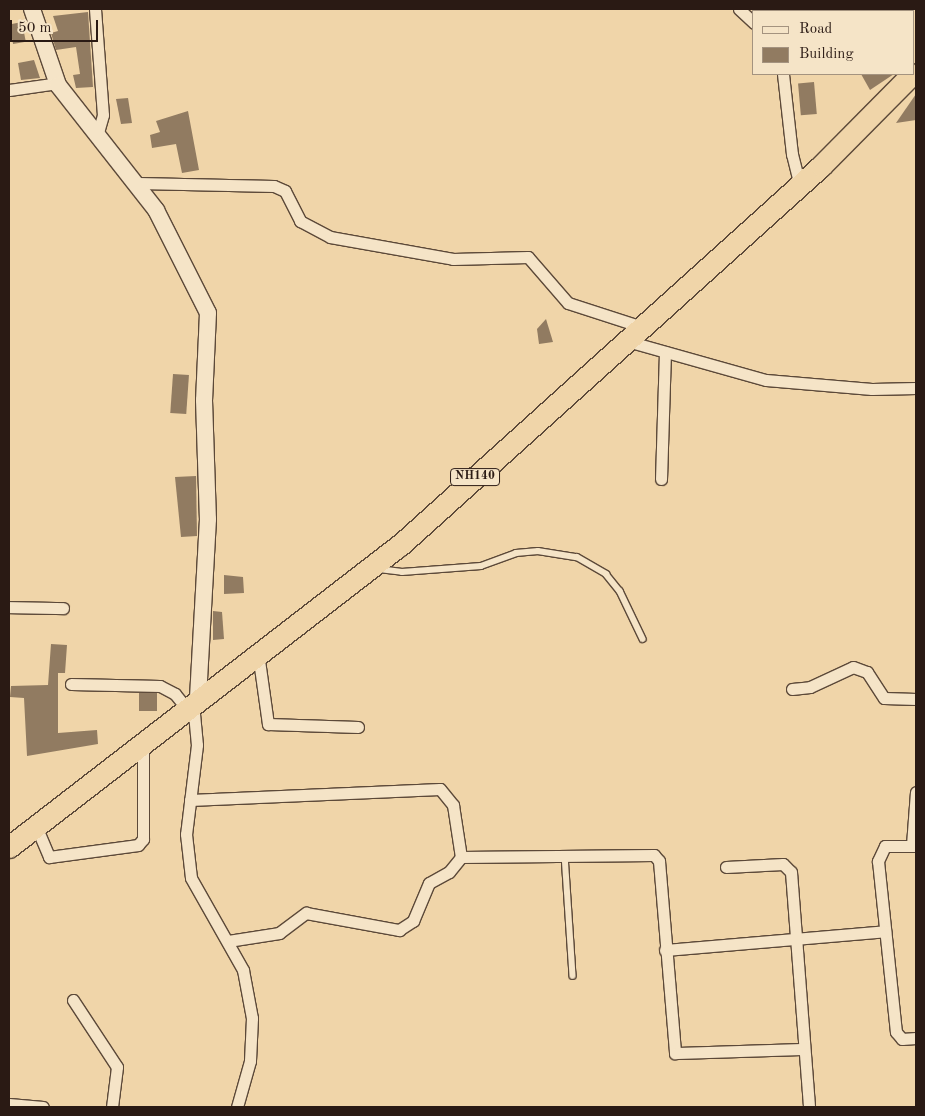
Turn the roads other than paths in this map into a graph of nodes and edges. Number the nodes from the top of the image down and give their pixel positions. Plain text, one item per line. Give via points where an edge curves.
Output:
1 (32, 9) edge
2 (96, 9) edge
3 (739, 9) edge
4 (752, 21) edge
5 (783, 75) edge
6 (911, 75) edge
7 (58, 83) junction
8 (9, 90) edge
9 (98, 132) junction
10 (138, 184) junction
11 (800, 185) junction
12 (634, 334) junction
13 (665, 352) junction
14 (916, 388) edge
15 (661, 479) dead end
16 (372, 566) junction
17 (9, 608) edge
18 (62, 608) dead end
19 (643, 639) dead end
20 (258, 653) junction
21 (71, 684) dead end
22 (792, 689) dead end
23 (916, 699) edge
24 (193, 703) junction
25 (358, 726) dead end
26 (144, 742) junction
27 (916, 792) edge
28 (190, 800) junction
29 (36, 826) junction
30 (914, 846) edge
31 (9, 847) edge
32 (565, 855) junction
33 (461, 857) junction
34 (726, 867) dead end
35 (885, 931) junction
36 (796, 938) junction
37 (228, 941) junction
38 (665, 950) junction
39 (573, 976) dead end
40 (73, 1000) dead end
41 (916, 1038) edge
42 (804, 1049) junction
43 (9, 1104) edge
44 (44, 1107) edge
45 (112, 1107) edge
46 (237, 1107) edge
47 (809, 1107) edge

1 - 7 main road
2 - 9 street via 103,115
3 - 4 street
5 - 11 street via 792,154
6 - 11 highway, NH140
7 - 8 street
7 - 9 main road
9 - 10 main road
10 - 12 street via 274,186 285,191 300,221 330,237 453,259 528,257 568,303
10 - 24 main road via 191,273 209,322 204,400 206,575
11 - 12 highway, NH140
12 - 13 street
12 - 16 highway, NH140
13 - 14 street via 780,382
13 - 15 street
16 - 19 lane via 402,572 481,566 516,553 577,557 606,574 620,591
16 - 20 highway, NH140
17 - 18 street
20 - 24 highway, NH140
20 - 25 street via 268,724
21 - 24 street via 160,686
22 - 23 street via 810,687 853,667 867,672 884,698
24 - 26 highway, NH140
24 - 28 street via 197,745
26 - 29 highway, NH140
26 - 29 street via 141,843 53,857 46,854
27 - 30 street
28 - 33 street via 440,789 453,805
28 - 37 street via 186,834 190,878
29 - 31 highway, NH140
30 - 35 street via 884,846 879,855
32 - 33 street
32 - 38 street via 654,854 658,861
32 - 39 lane
33 - 37 street via 448,872 429,883 413,921 399,930 306,912 279,933
34 - 36 street via 788,866
35 - 36 street
35 - 41 street via 896,1032 902,1039
36 - 38 street
36 - 42 street
37 - 46 street via 246,979 252,1018 250,1061
38 - 42 street via 675,1053
40 - 45 street via 117,1067
42 - 47 street
43 - 44 street

